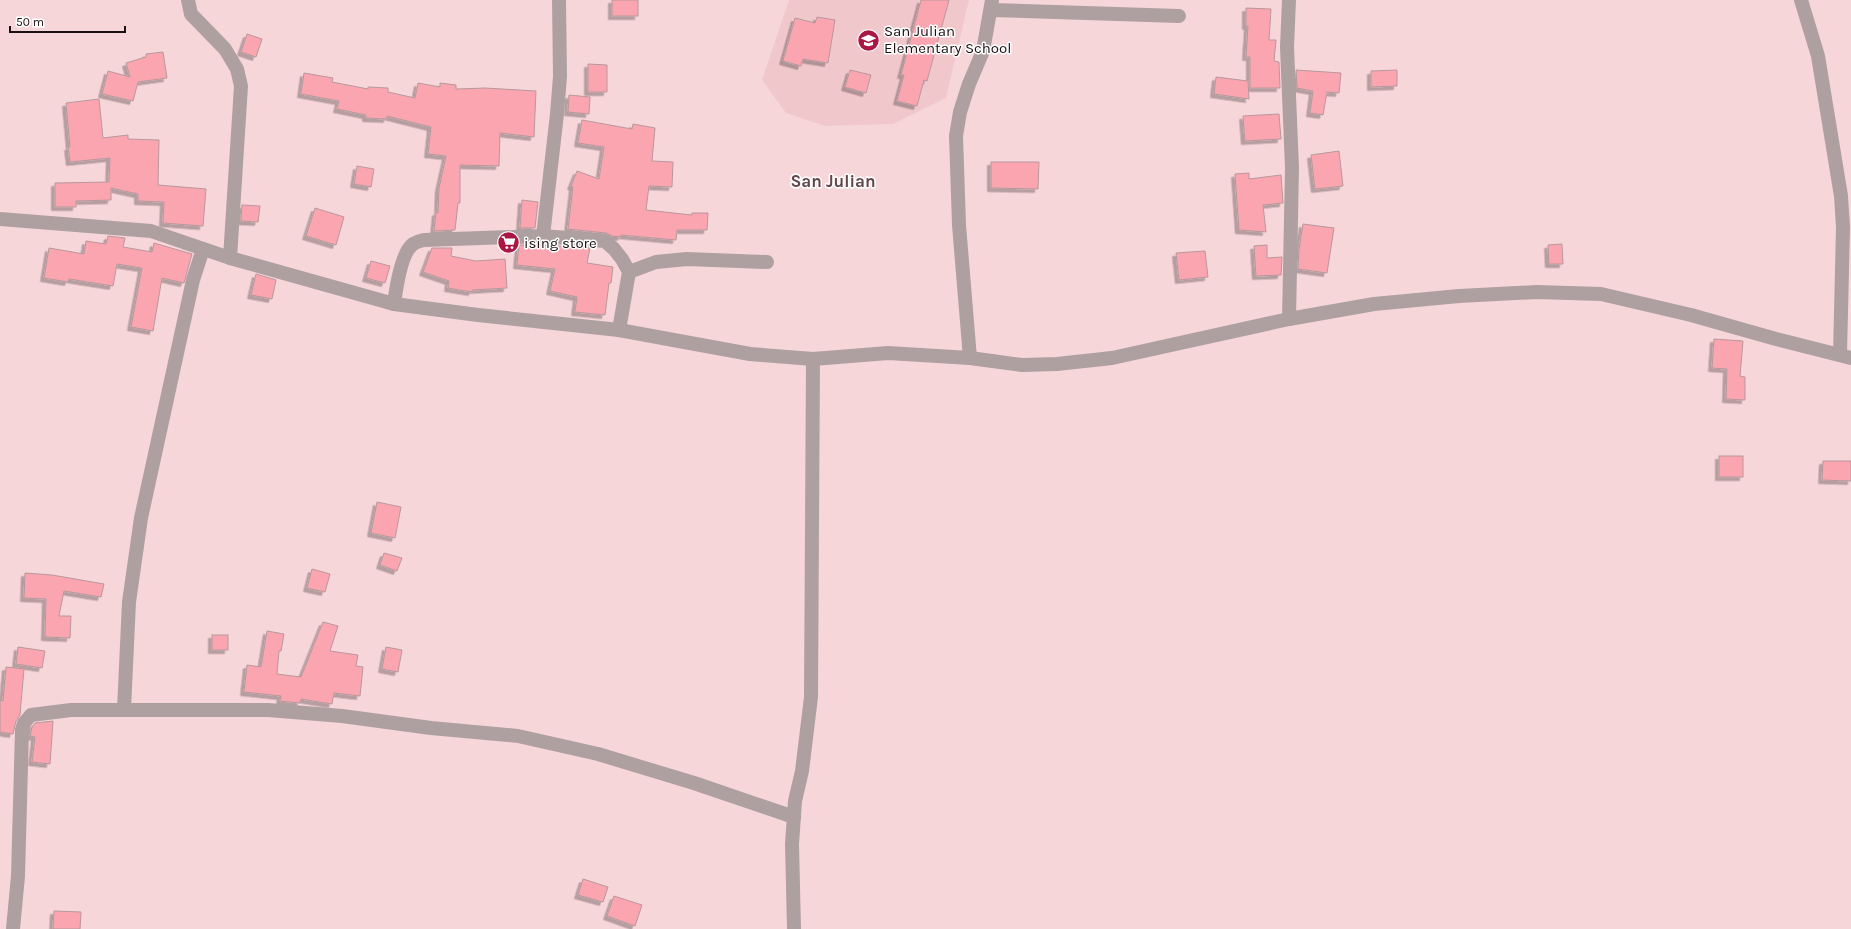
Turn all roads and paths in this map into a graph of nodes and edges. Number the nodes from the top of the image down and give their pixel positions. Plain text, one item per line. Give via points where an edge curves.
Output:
1 (188, 0) edge
2 (559, 0) edge
3 (1289, 0) edge
4 (1801, 0) edge
5 (992, 5) edge
6 (1179, 16) dead end
7 (0, 219) edge
8 (543, 236) junction
9 (203, 249) junction
10 (230, 258) junction
11 (767, 262) dead end
12 (629, 272) junction
13 (394, 304) junction
14 (1290, 319) junction
15 (619, 330) junction
16 (1845, 357) edge
17 (970, 358) junction
18 (813, 359) junction
19 (124, 710) junction
20 (794, 817) junction
21 (13, 929) edge
22 (794, 929) edge

1 - 10 street via 191,14 226,49 241,86
2 - 8 street via 560,76
3 - 14 street via 1287,47 1292,168
4 - 16 street via 1818,56 1841,196
5 - 6 street
5 - 17 street via 983,52 960,112 956,136 959,225
7 - 9 street via 151,231
8 - 12 street via 605,241 622,259
8 - 13 street via 424,240 413,244 406,255 397,283
9 - 10 street
9 - 19 street via 193,280 141,518 129,602
10 - 13 street
11 - 12 street via 687,259 656,262
12 - 15 street
13 - 15 street
14 - 16 street via 1374,304 1459,296 1537,292 1601,294 1691,315
14 - 17 street via 1112,358 1022,365
15 - 18 street via 750,354
17 - 18 street via 888,352
18 - 20 street via 811,697
19 - 20 street via 268,710 518,736 598,754 694,782
19 - 21 street via 71,710 31,715 24,722 18,876
20 - 22 street

